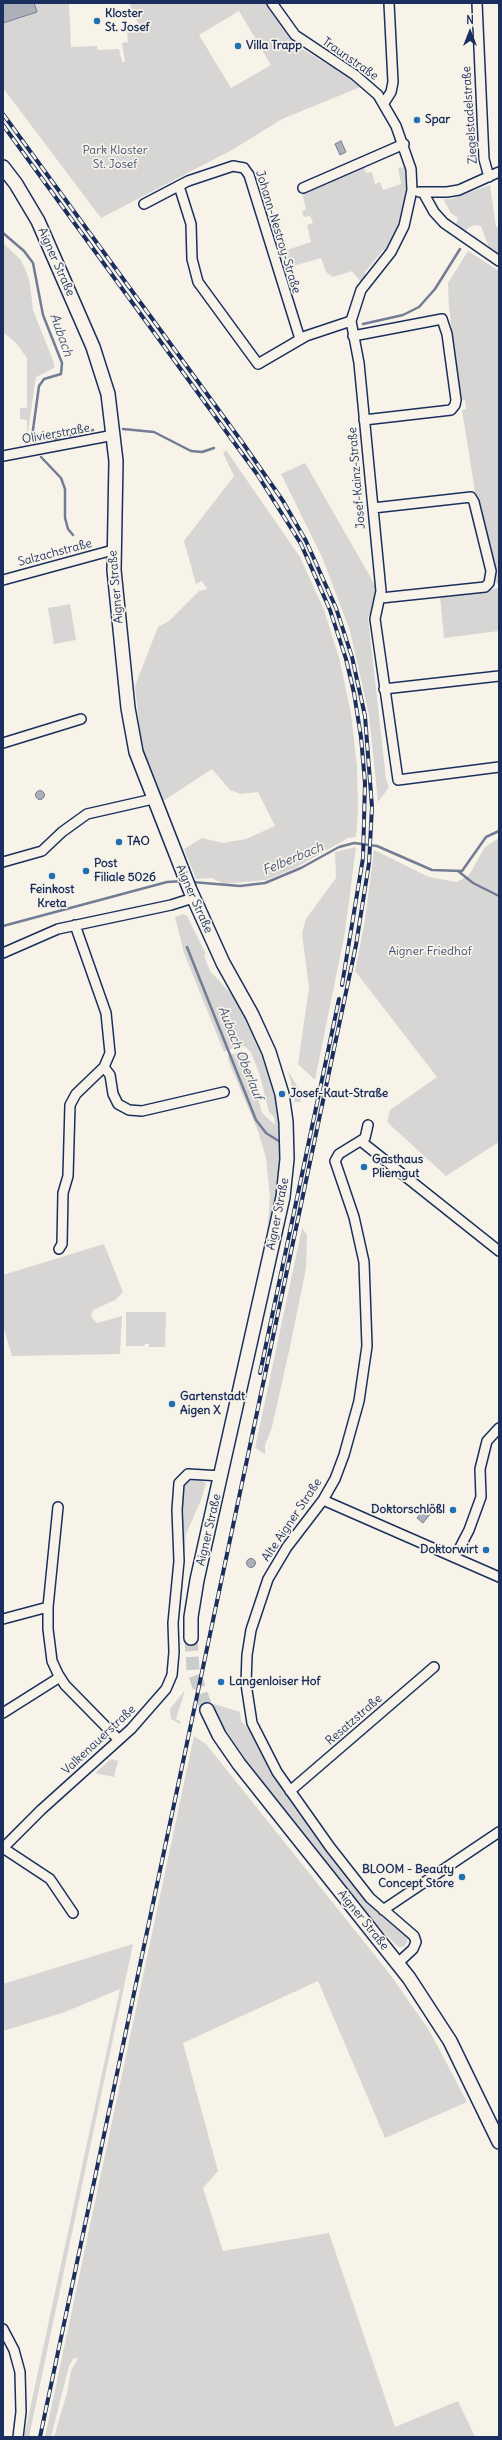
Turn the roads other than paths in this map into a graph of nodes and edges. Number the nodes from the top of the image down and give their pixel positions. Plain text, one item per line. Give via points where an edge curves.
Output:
1 (272, 3) edge
2 (390, 3) edge
3 (477, 3) edge
4 (384, 103) junction
5 (404, 144) junction
6 (3, 167) edge
7 (499, 172) edge
8 (490, 177) junction
9 (179, 186) junction
10 (303, 188) dead end
11 (412, 190) junction
12 (424, 194) junction
13 (144, 204) dead end
14 (499, 261) edge
15 (351, 321) junction
16 (353, 336) junction
17 (300, 339) junction
18 (364, 420) junction
19 (114, 435) junction
20 (3, 456) edge
21 (373, 508) junction
22 (113, 550) junction
23 (3, 580) edge
24 (381, 598) junction
25 (499, 676) edge
26 (384, 689) junction
27 (81, 719) dead end
28 (3, 743) edge
29 (499, 767) edge
30 (153, 799) junction
31 (3, 862) edge
32 (188, 887) junction
33 (75, 925) junction
34 (3, 953) edge
35 (104, 1067) junction
36 (224, 1092) dead end
37 (368, 1125) dead end
38 (362, 1142) junction
39 (59, 1249) dead end
40 (499, 1251) edge
41 (499, 1428) edge
42 (221, 1476) junction
43 (323, 1500) junction
44 (58, 1506) dead end
45 (455, 1557) junction
46 (499, 1577) edge
47 (48, 1607) junction
48 (3, 1619) edge
49 (191, 1638) tunnel mouth
50 (434, 1667) dead end
51 (60, 1677) junction
52 (206, 1710) tunnel mouth
53 (3, 1713) edge
54 (118, 1739) junction
55 (290, 1791) junction
56 (499, 1832) edge
57 (3, 1848) edge
58 (383, 1910) junction
59 (73, 1913) dead end
60 (398, 1963) junction
61 (499, 2142) edge
62 (3, 2329) edge
63 (18, 2437) edge

1 - 4 street, Traunstraße via 296,35 355,75
2 - 4 street via 393,82 390,95
3 - 8 street, Ziegelstadelstraße via 484,159
4 - 5 street, Traunstraße
5 - 10 street
5 - 11 street, Traunstraße via 411,169
6 - 19 main road, Aigner Straße via 38,221 85,328 108,394
7 - 8 street
8 - 12 street via 459,190
9 - 13 street, Johann-Nestroy-Straße
9 - 17 street via 191,224 192,259 198,282 258,364
9 - 17 street, Johann-Nestroy-Straße via 233,166 246,169
11 - 12 street
11 - 15 street, Josef-Kainz-Straße via 401,234 387,258 361,290
12 - 14 street via 444,223
15 - 16 street, Josef-Kainz-Straße
15 - 17 street
16 - 18 street, Josef-Kainz-Straße via 359,362
16 - 18 street via 442,319 447,334 455,392 456,403 451,410
18 - 21 street, Josef-Kainz-Straße
19 - 20 street, Olivierstraße
19 - 22 main road, Aigner Straße via 116,461
21 - 24 street, Josef-Kainz-Straße
21 - 24 street via 471,497 490,571 489,583 484,587
22 - 23 street, Salzachstraße
22 - 30 main road, Aigner Straße via 128,708 136,752
24 - 26 street, Josef-Kainz-Straße via 376,619
25 - 26 street
26 - 29 street, Josef-Kainz-Straße via 398,780
27 - 28 street
30 - 31 street via 87,814 42,851
30 - 32 main road, Aigner Straße
32 - 33 street via 171,905
32 - 42 main road, Aigner Straße via 223,964 262,1036 276,1072 284,1113 287,1159 283,1197
33 - 34 street via 46,934
33 - 35 street via 106,1013 110,1053
35 - 36 street via 110,1075 116,1101 129,1110 142,1111
35 - 39 street via 76,1094 70,1105 68,1176 63,1193 62,1244
37 - 38 street via 368,1135
38 - 40 street
38 - 43 street, Alte Aigner Straße via 339,1154 334,1163 354,1217 364,1262 367,1308 365,1368 344,1455
41 - 45 street via 487,1441 480,1469 481,1497 469,1530
42 - 49 main road, Aigner Straße via 193,1604
42 - 54 street, Valkenauerstraße via 188,1474 179,1483 179,1560 173,1623 172,1675 164,1693 131,1729
43 - 45 street
43 - 55 street, Alte Aigner Straße via 287,1547 268,1579 251,1630 247,1655 249,1714 258,1737
44 - 47 street
45 - 46 street
47 - 48 street
47 - 51 street via 50,1653
50 - 55 street, Resatzstraße
51 - 53 street
51 - 54 street
52 - 60 main road, Aigner Straße via 239,1764
54 - 57 street, Valkenauerstraße
55 - 58 street, Alte Aigner Straße via 330,1847 370,1898
56 - 58 street
57 - 59 street, Valkenauerstraße via 50,1879
58 - 60 street, Alte Aigner Straße via 408,1929 415,1938 413,1949
60 - 61 main road, Aigner Straße via 450,2041
62 - 63 street via 16,2354 21,2379

